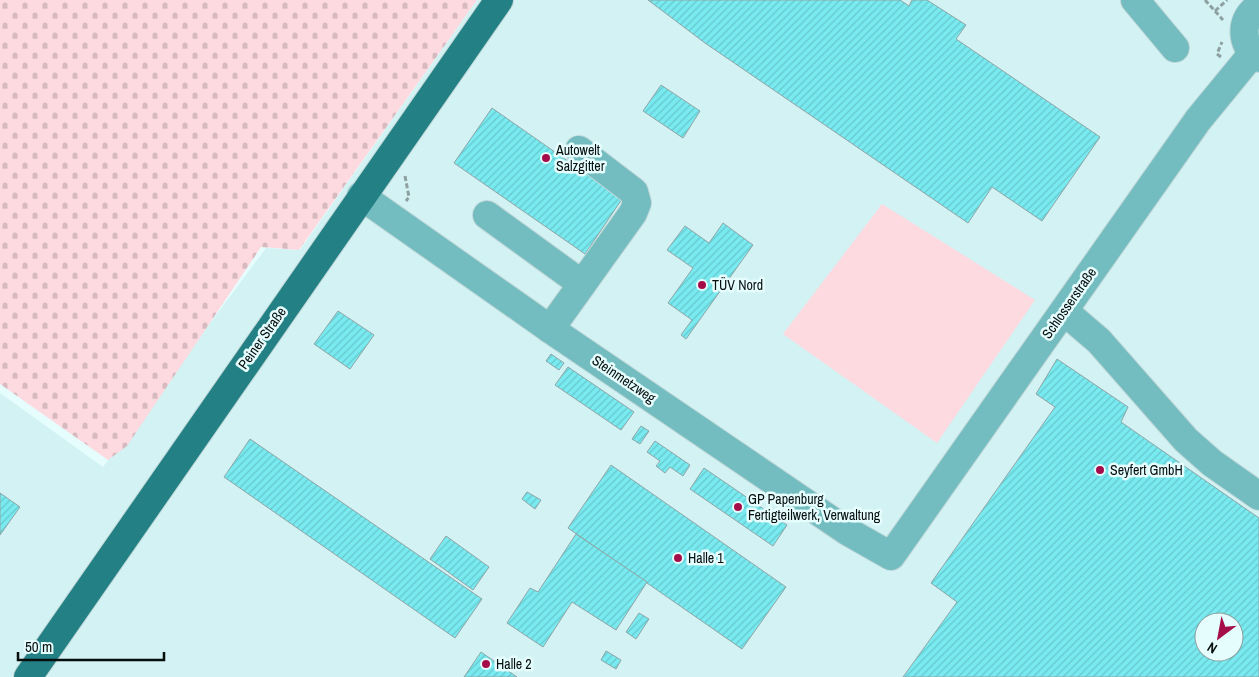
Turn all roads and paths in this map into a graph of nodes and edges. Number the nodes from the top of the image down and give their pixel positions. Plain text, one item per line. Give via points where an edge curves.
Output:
1 (498, 0) edge
2 (1136, 0) edge
3 (1151, 0) edge
4 (1227, 0) edge
5 (1252, 5) edge
6 (1215, 11) dead end
7 (1256, 56) edge
8 (579, 150) dead end
9 (361, 196) junction
10 (487, 215) dead end
11 (582, 284) junction
12 (1064, 311) junction
13 (550, 329) junction
14 (1259, 496) edge
15 (891, 556) joint
16 (28, 677) edge

1 - 9 main road, Peiner Straße
2 - 3 street via 1175,48
4 - 6 path
5 - 7 street via 1244,36
7 - 12 street, Schlosserstraße via 1209,106
8 - 11 street via 634,192 637,203
9 - 13 street, Steinmetzweg
9 - 16 main road, Peiner Straße
10 - 11 street
11 - 13 street
12 - 14 street via 1099,341 1186,440
12 - 15 street, Schlosserstraße
13 - 15 street, Steinmetzweg via 847,531

